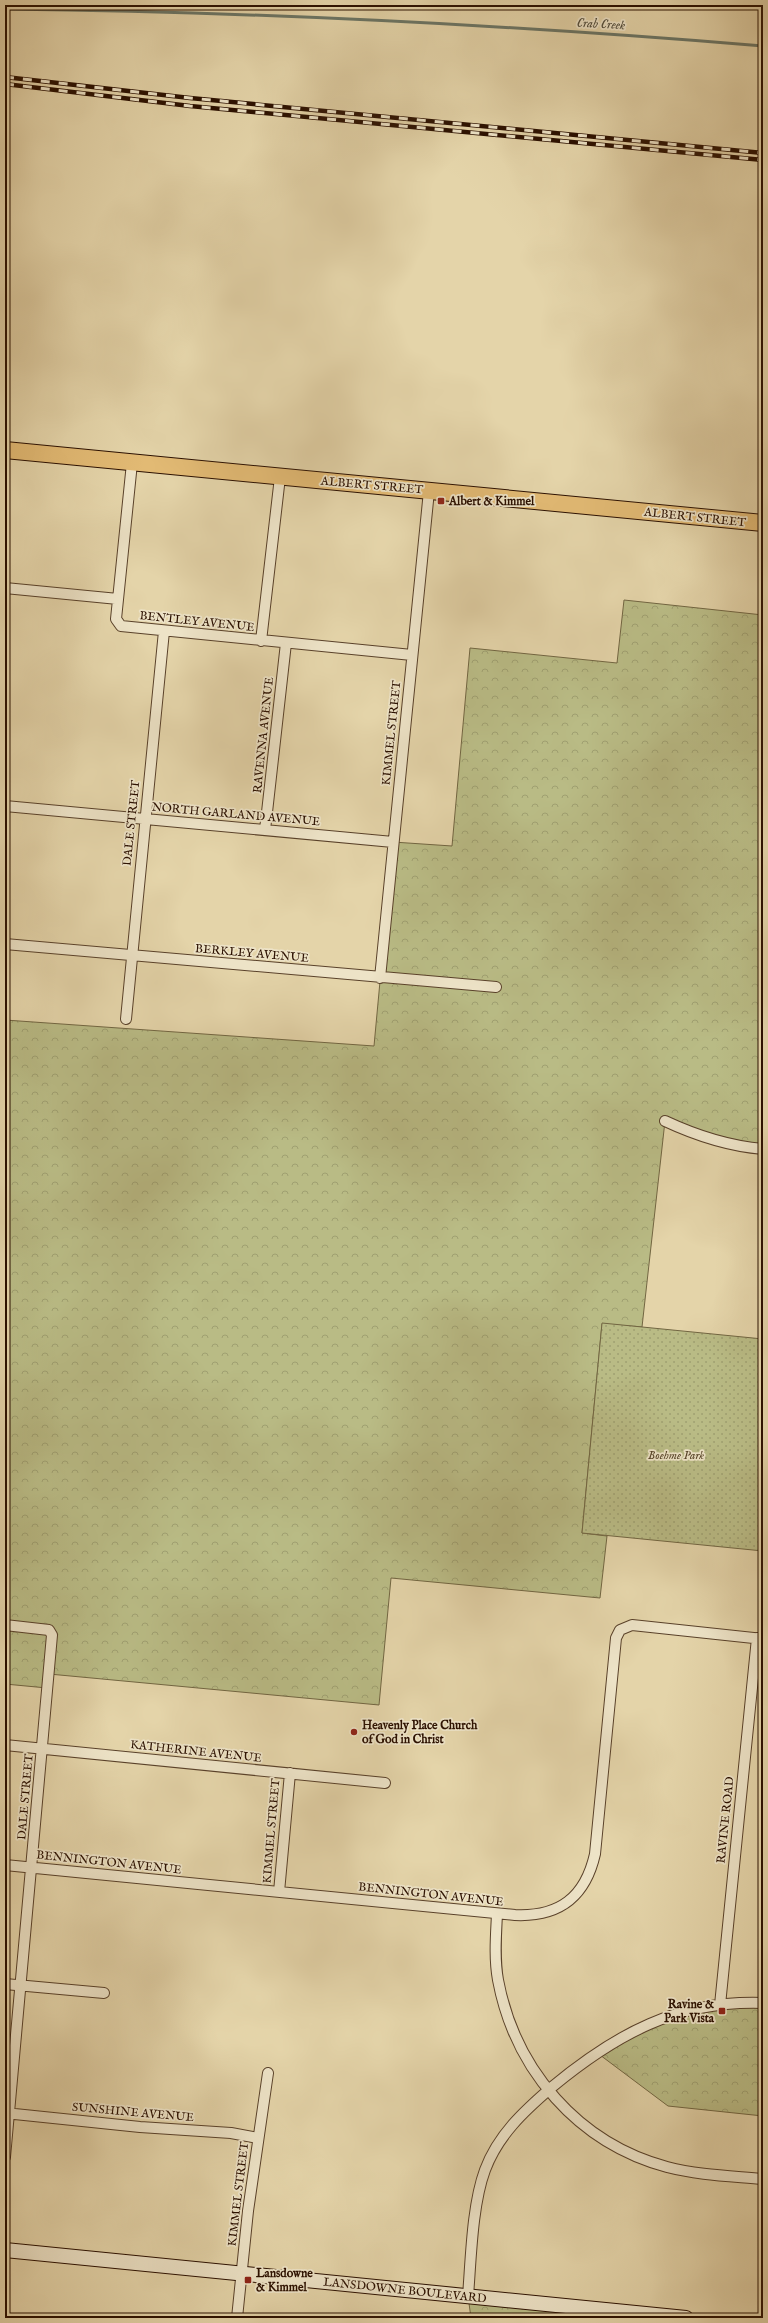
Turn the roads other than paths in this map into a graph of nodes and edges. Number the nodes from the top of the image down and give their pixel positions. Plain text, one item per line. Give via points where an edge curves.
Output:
1 (5, 450) edge
2 (132, 462) junction
3 (280, 476) junction
4 (429, 491) junction
5 (763, 523) edge
6 (5, 588) edge
7 (118, 598) junction
8 (164, 631) junction
9 (262, 641) junction
10 (286, 643) junction
11 (412, 655) junction
12 (5, 806) edge
13 (144, 819) junction
14 (265, 830) junction
15 (393, 842) junction
16 (5, 944) edge
17 (132, 956) junction
18 (380, 978) junction
19 (496, 987) dead end
20 (126, 1019) dead end
21 (666, 1121) dead end
22 (763, 1149) edge
23 (5, 1626) edge
24 (760, 1638) edge
25 (5, 1745) edge
26 (42, 1749) junction
27 (290, 1774) junction
28 (385, 1783) dead end
29 (5, 1864) edge
30 (31, 1867) junction
31 (279, 1892) junction
32 (497, 1914) junction
33 (5, 1984) edge
34 (20, 1985) junction
35 (104, 1993) dead end
36 (763, 2003) edge
37 (720, 2005) junction
38 (268, 2073) dead end
39 (548, 2090) junction
40 (7, 2114) edge
41 (258, 2138) junction
42 (5, 2157) edge
43 (763, 2179) edge
44 (5, 2250) edge
45 (241, 2274) junction
46 (468, 2296) junction
47 (237, 2318) edge
48 (686, 2318) edge

1 - 2 main road, ALBERT STREET
2 - 3 main road, ALBERT STREET
2 - 7 street
3 - 4 main road, ALBERT STREET
3 - 9 street
4 - 5 main road, ALBERT STREET
4 - 11 street, KIMMEL STREET
6 - 7 street
7 - 8 street, BENTLEY AVENUE via 116,619 121,626
8 - 9 street, BENTLEY AVENUE
8 - 13 street, DALE STREET
9 - 10 street, BENTLEY AVENUE
10 - 11 street, BENTLEY AVENUE
10 - 14 street, RAVENNA AVENUE
11 - 15 street, KIMMEL STREET
12 - 13 street, NORTH GARLAND AVENUE
13 - 14 street, NORTH GARLAND AVENUE
13 - 17 street, DALE STREET
14 - 15 street, NORTH GARLAND AVENUE
15 - 18 street, KIMMEL STREET
16 - 17 street, BERKLEY AVENUE
17 - 18 street, BERKLEY AVENUE
17 - 20 street, DALE STREET
18 - 19 street, BERKLEY AVENUE
21 - 22 street via 727,1144
23 - 26 street, DALE STREET via 49,1630 52,1635
24 - 32 street, BENNINGTON AVENUE via 632,1625 622,1628 616,1638 595,1854 587,1880 574,1896 550,1912 532,1916
24 - 37 street, RAVINE ROAD
25 - 26 street, KATHERINE AVENUE
26 - 27 street, KATHERINE AVENUE
26 - 30 street, DALE STREET
27 - 28 street, KATHERINE AVENUE
27 - 31 street, KIMMEL STREET
29 - 30 street, BENNINGTON AVENUE
30 - 31 street, BENNINGTON AVENUE
30 - 34 street, DALE STREET
31 - 32 street, BENNINGTON AVENUE
32 - 39 street via 496,1961 505,2011 526,2061
33 - 34 street
34 - 35 street
34 - 40 street, DALE STREET
36 - 37 street
37 - 39 street via 676,2014 634,2030 596,2052
38 - 41 street, KIMMEL STREET
39 - 43 street via 564,2110 586,2128 608,2143 641,2159 691,2172
39 - 46 street via 511,2124 496,2146 485,2171 476,2212
40 - 41 street, SUNSHINE AVENUE via 231,2133
40 - 42 street, DALE STREET
41 - 45 street, KIMMEL STREET
44 - 45 street, LANSDOWNE BOULEVARD
45 - 46 street, LANSDOWNE BOULEVARD
45 - 47 street, KIMMEL STREET
46 - 48 street, LANSDOWNE BOULEVARD

